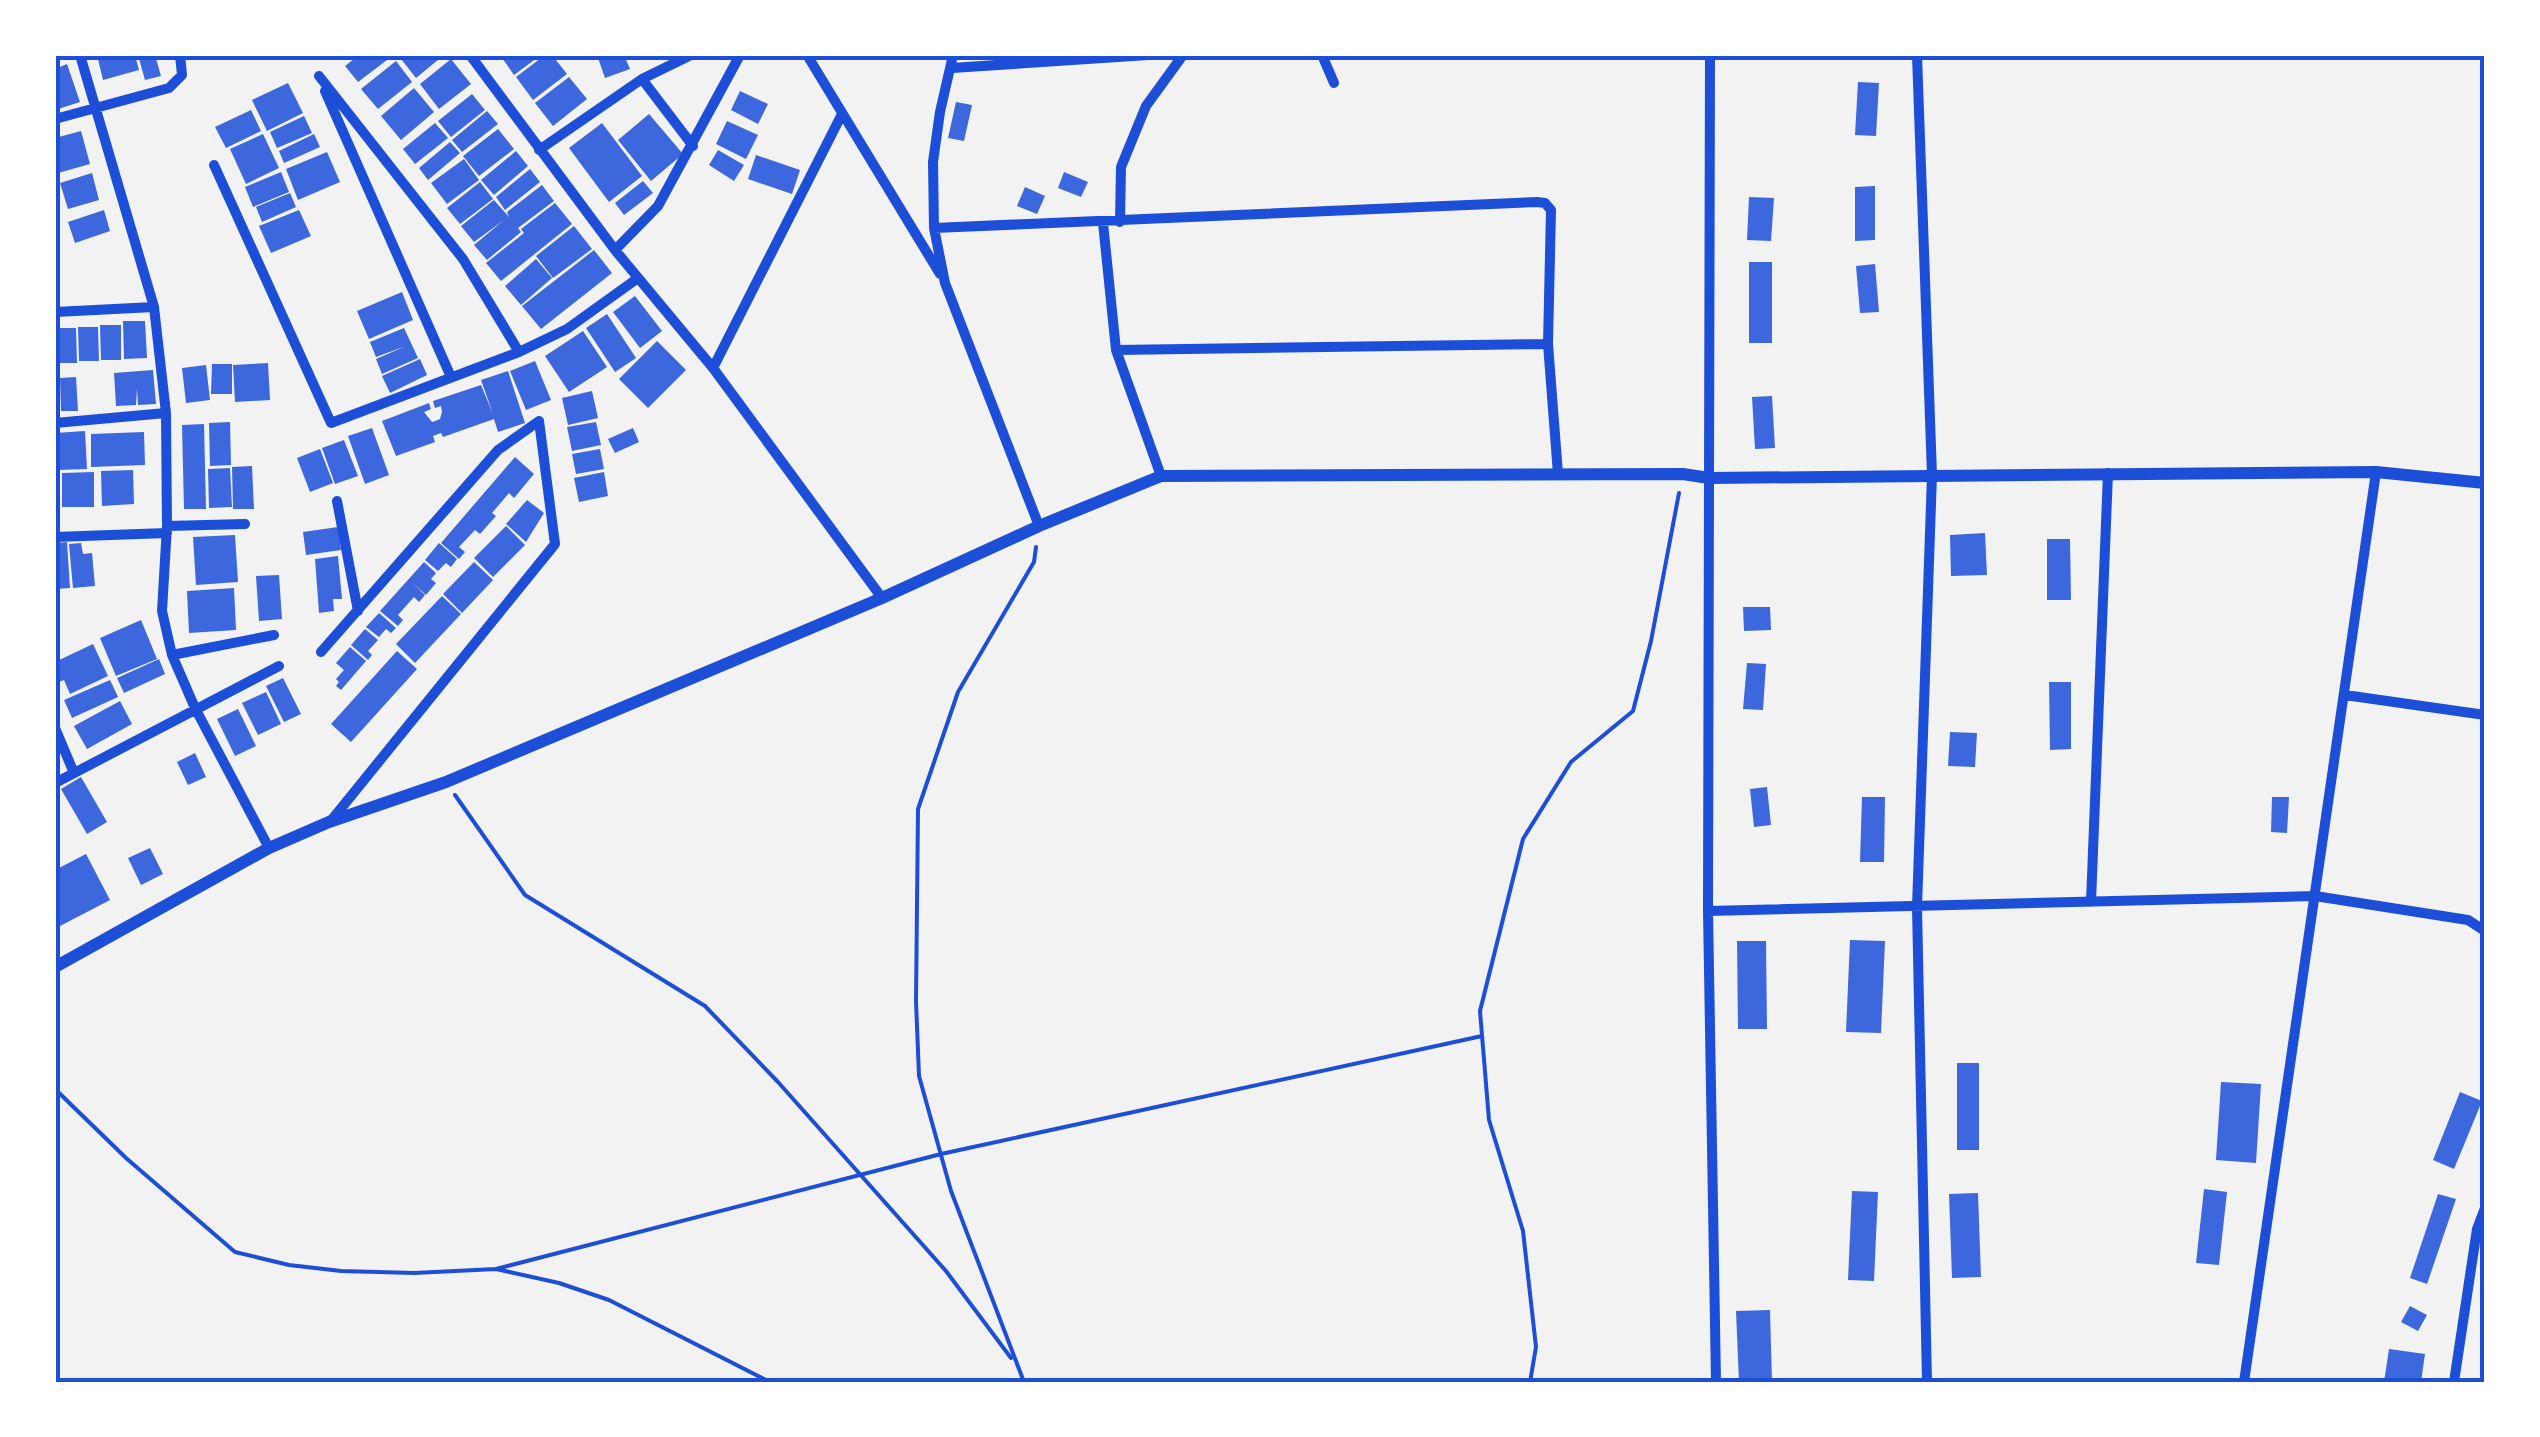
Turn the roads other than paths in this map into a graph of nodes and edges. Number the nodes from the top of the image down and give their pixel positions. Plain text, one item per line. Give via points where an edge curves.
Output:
1 (80, 55) edge
2 (180, 55) edge
3 (690, 55) edge
4 (740, 55) edge
5 (807, 55) edge
6 (953, 55) edge
7 (1148, 55) edge
8 (1183, 55) edge
9 (1322, 55) edge
10 (1710, 55) edge
11 (1917, 55) edge
12 (474, 56) edge
13 (952, 68) junction
14 (642, 79) junction
15 (1334, 82) dead end
16 (95, 106) junction
17 (842, 114) junction
18 (55, 118) edge
19 (692, 146) junction
20 (539, 150) junction
21 (214, 165) dead end
22 (1120, 222) junction
23 (1103, 223) junction
24 (934, 228) junction
25 (615, 250) junction
26 (638, 278) junction
27 (946, 284) junction
28 (154, 308) junction
29 (55, 312) edge
30 (1548, 344) junction
31 (1116, 350) junction
32 (519, 352) junction
33 (712, 368) junction
34 (451, 376) junction
35 (166, 413) junction
36 (55, 423) edge
37 (2376, 472) junction
38 (2108, 473) junction
39 (1558, 474) junction
40 (1162, 476) junction
41 (1932, 476) junction
42 (1709, 478) junction
43 (2485, 483) edge
44 (337, 501) dead end
45 (244, 524) dead end
46 (1039, 526) junction
47 (167, 529) junction
48 (55, 536) edge
49 (882, 598) junction
50 (358, 610) junction
51 (274, 635) dead end
52 (321, 652) dead end
53 (172, 655) junction
54 (279, 666) dead end
55 (2345, 695) junction
56 (195, 708) junction
57 (2485, 715) edge
58 (55, 728) edge
59 (74, 773) junction
60 (55, 783) edge
61 (329, 822) junction
62 (269, 848) junction
63 (2315, 896) junction
64 (2091, 902) junction
65 (1917, 907) junction
66 (1708, 912) junction
67 (2485, 931) edge
68 (55, 966) edge
69 (2485, 1208) edge
70 (1716, 1382) edge
71 (1927, 1382) edge
72 (2244, 1382) edge
73 (2454, 1382) edge

1 - 16 street
2 - 16 street via 182,75 169,88
3 - 14 street
4 - 19 street
5 - 17 street
6 - 13 street
7 - 13 street
8 - 22 street via 1146,106 1121,167
9 - 15 street
10 - 42 street
11 - 41 street
12 - 20 street
13 - 24 street via 933,162
14 - 19 street
14 - 20 street
16 - 18 street
16 - 28 street
17 - 27 street
17 - 33 street
19 - 25 street via 658,206
20 - 25 street
21 - 34 street via 332,423
22 - 23 street
22 - 30 street via 1546,203
23 - 24 street
23 - 31 street
24 - 27 street
25 - 26 street
26 - 32 street via 567,329
26 - 33 street
27 - 46 street
28 - 29 street
28 - 35 street
30 - 31 street
30 - 39 street
31 - 40 street
32 - 34 street
32 - 34 street via 463,259 319,76
33 - 49 street
35 - 36 street
35 - 47 street
37 - 38 street
37 - 43 street
37 - 55 street
38 - 41 street
38 - 64 street
39 - 40 street
39 - 42 street
40 - 46 street
41 - 42 street
41 - 65 street
42 - 66 street
44 - 50 street
45 - 47 street
46 - 49 street
47 - 48 street
47 - 53 street via 162,611
49 - 61 street via 446,782
50 - 52 street
50 - 61 street via 498,450 539,421 555,544
51 - 53 street
53 - 56 street
54 - 56 street
55 - 57 street
55 - 63 street
56 - 59 street
56 - 62 street
58 - 59 street
59 - 60 street
61 - 62 street
62 - 68 street
63 - 64 street
63 - 67 street via 2468,920
63 - 72 street
64 - 65 street
65 - 66 street
65 - 71 street
66 - 70 street
69 - 73 street

